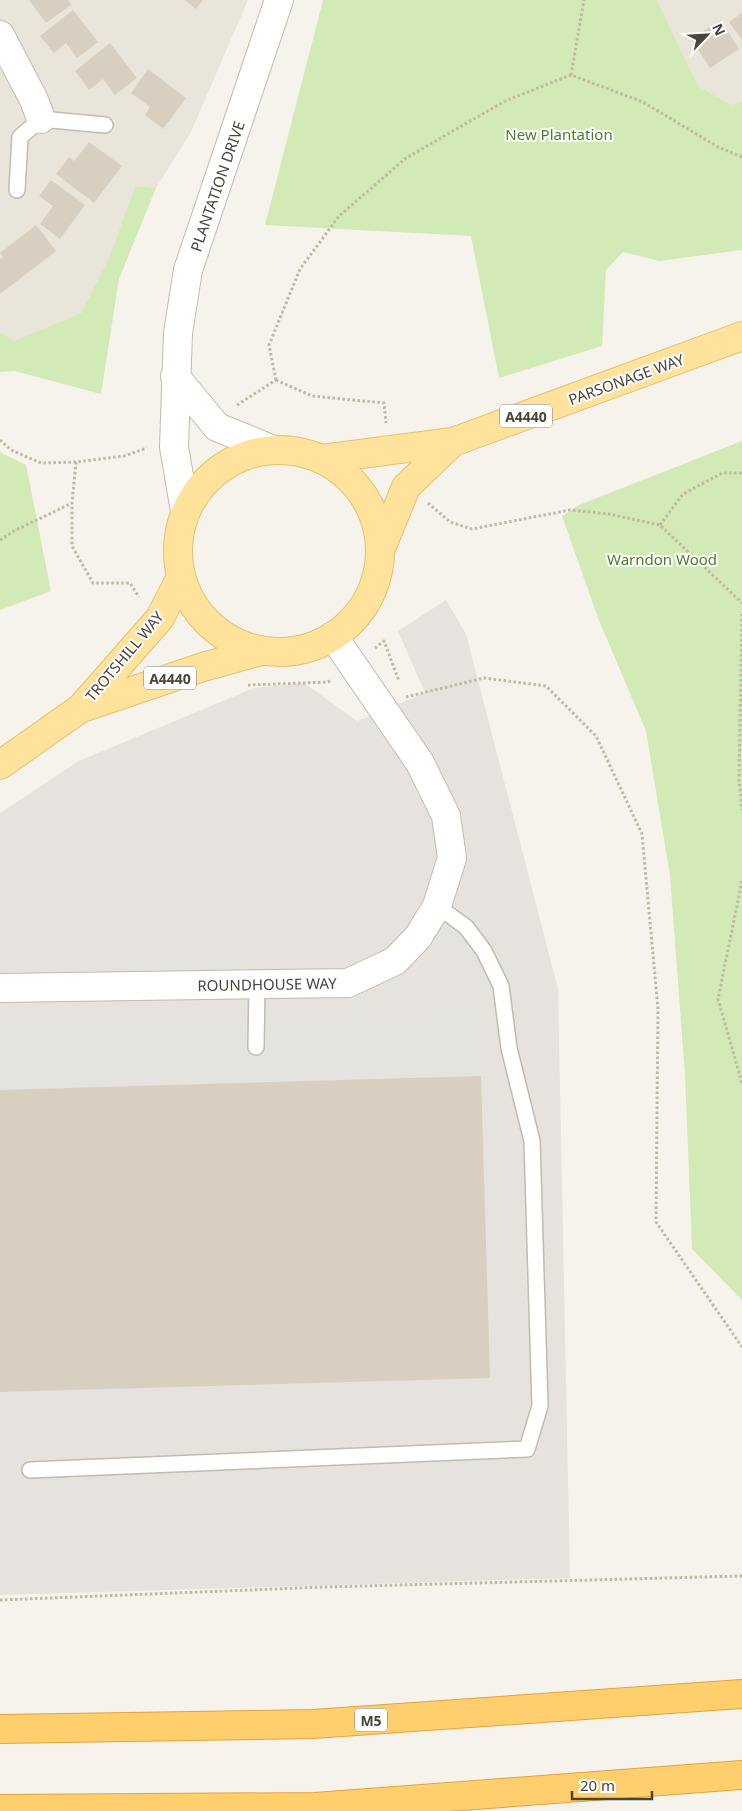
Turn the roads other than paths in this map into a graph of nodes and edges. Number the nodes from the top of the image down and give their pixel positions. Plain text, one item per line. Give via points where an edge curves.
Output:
1 (279, 0) edge
2 (0, 35) edge
3 (41, 119) junction
4 (105, 125) dead end
5 (17, 190) dead end
6 (742, 336) edge
7 (175, 376) junction
8 (453, 442) junction
9 (271, 449) junction
10 (322, 459) junction
11 (185, 511) junction
12 (380, 551) junction
13 (181, 577) junction
14 (334, 636) junction
15 (261, 650) junction
16 (81, 708) junction
17 (0, 766) edge
18 (436, 906) junction
19 (258, 985) junction
20 (0, 988) edge
21 (256, 1047) dead end
22 (30, 1470) dead end
23 (742, 1694) edge
24 (0, 1729) edge
25 (742, 1775) edge
26 (0, 1809) edge

1 - 7 street, PLANTATION DRIVE via 188,270
2 - 3 street
3 - 4 lane
3 - 5 lane via 20,137
6 - 8 main road, PARSONAGE WAY / A4440
7 - 9 street via 217,426
7 - 11 street, PLANTATION DRIVE via 174,447
8 - 10 main road, PARSONAGE WAY / A4440
8 - 12 main road, PARSONAGE WAY / A4440 via 406,488
9 - 10 main road via 297,451
9 - 11 main road via 244,455 220,468 200,487
10 - 12 main road via 346,474 365,496 376,522
11 - 13 main road via 179,532
12 - 14 main road via 374,584 358,614
13 - 15 main road via 192,604 210,626 234,642
13 - 16 main road, TROTSHILL WAY / A4440 via 160,618
14 - 15 main road via 311,647 286,652
14 - 18 street, ROUNDHOUSE WAY via 420,763 446,816 452,858
15 - 16 main road, TROTSHILL WAY / A4440
16 - 17 main road, TROTSHILL WAY / A4440
18 - 19 street, ROUNDHOUSE WAY via 418,937 395,961 348,983
18 - 22 lane via 466,927 484,951 501,986 509,1048 532,1141 540,1406 527,1449
19 - 20 street, ROUNDHOUSE WAY
19 - 21 lane
23 - 24 highway, M5 via 313,1724
25 - 26 highway via 315,1806

